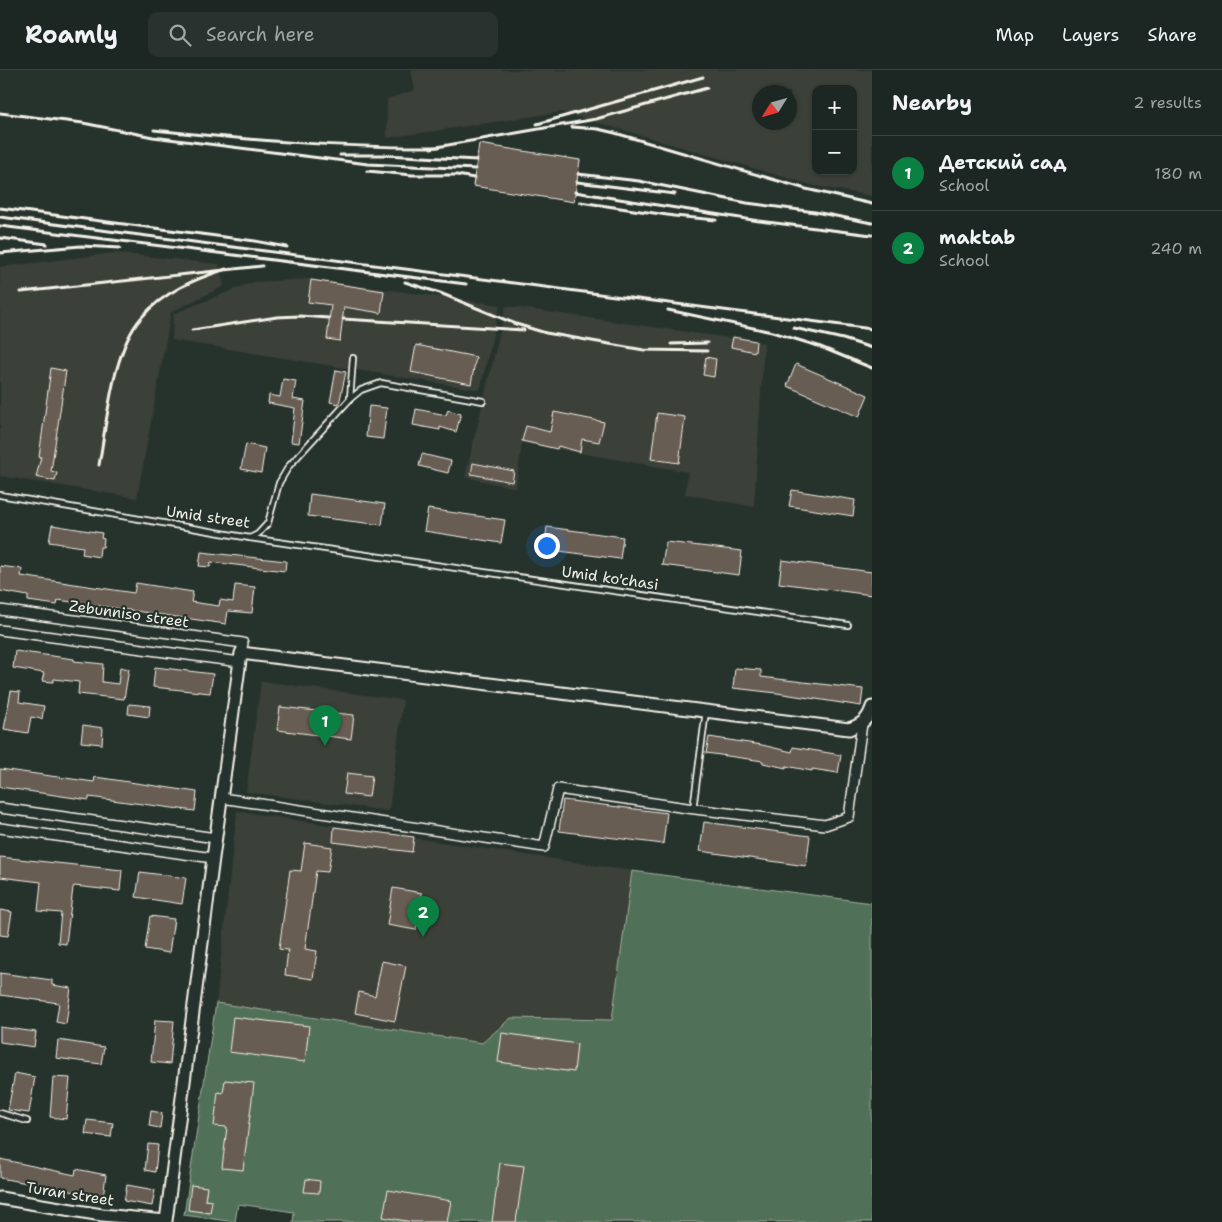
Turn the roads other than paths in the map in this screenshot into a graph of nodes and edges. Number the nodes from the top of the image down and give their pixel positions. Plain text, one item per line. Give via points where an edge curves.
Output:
1 (353, 358) dead end
2 (350, 399) junction
3 (483, 401) dead end
4 (0, 495) edge
5 (250, 538) junction
6 (0, 610) edge
7 (848, 625) dead end
8 (0, 630) edge
9 (241, 658) junction
10 (872, 707) edge
11 (706, 711) junction
12 (862, 724) junction
13 (222, 798) junction
14 (0, 808) edge
15 (693, 809) junction
16 (0, 828) edge
17 (216, 838) junction
18 (213, 858) junction
19 (0, 1113) edge
20 (27, 1121) dead end
21 (0, 1198) edge
22 (102, 1218) edge
23 (166, 1221) edge
24 (172, 1222) edge

1 - 2 lane
2 - 3 lane, Umid street via 381,383
2 - 5 lane, Umid street via 289,466 279,483 268,523
4 - 5 lane, Umid street
5 - 7 lane, Umid ko'chasi
6 - 9 street, Zebunniso street via 243,643
8 - 9 street
9 - 11 street
9 - 13 street
10 - 12 street
11 - 12 street via 849,729
11 - 15 lane
12 - 15 street via 850,817 825,825
13 - 15 street via 544,847 558,789
13 - 17 street
14 - 17 street
16 - 18 street
17 - 18 street
18 - 23 street
19 - 20 lane
21 - 22 street, Turan street
22 - 23 street, Turan street
23 - 24 street

